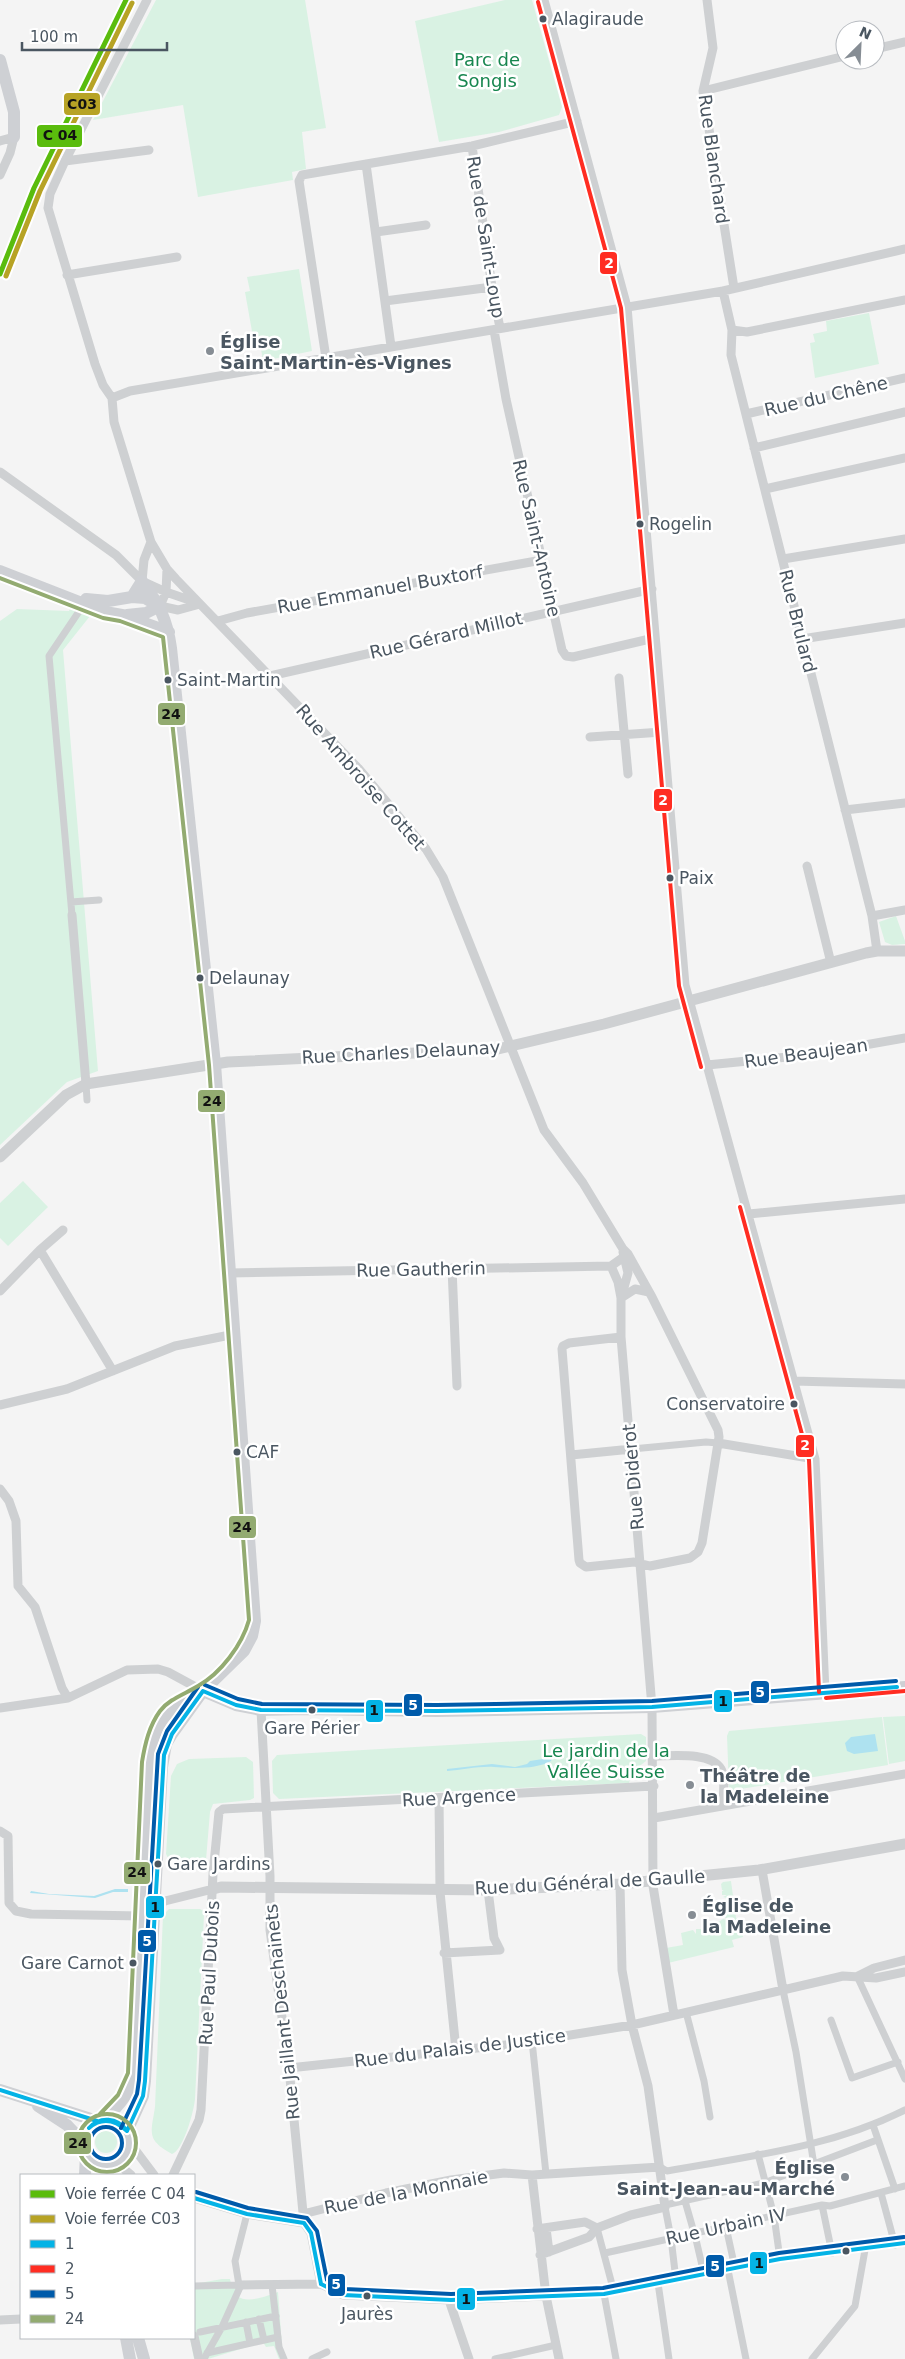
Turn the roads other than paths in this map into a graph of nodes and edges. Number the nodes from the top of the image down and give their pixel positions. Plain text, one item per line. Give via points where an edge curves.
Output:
1 (147, 0) edge
2 (544, 0) edge
3 (707, 0) edge
4 (905, 42) edge
5 (885, 47) edge
6 (835, 58) edge
7 (0, 60) edge
8 (703, 91) junction
9 (577, 121) junction
10 (14, 137) junction
11 (0, 141) edge
12 (472, 146) junction
13 (150, 150) dead end
14 (65, 161) junction
15 (366, 164) junction
16 (0, 175) edge
17 (426, 225) dead end
18 (376, 232) junction
19 (905, 249) edge
20 (177, 257) dead end
21 (67, 275) junction
22 (492, 287) junction
23 (734, 288) junction
24 (723, 291) junction
25 (905, 300) edge
26 (385, 301) junction
27 (627, 307) junction
28 (497, 329) junction
29 (732, 330) junction
30 (391, 346) junction
31 (326, 358) junction
32 (905, 378) edge
33 (112, 398) junction
34 (905, 412) edge
35 (746, 414) junction
36 (754, 448) junction
37 (905, 458) edge
38 (0, 472) edge
39 (765, 489) junction
40 (905, 539) edge
41 (151, 542) junction
42 (783, 559) junction
43 (542, 560) junction
44 (167, 569) junction
45 (0, 571) edge
46 (142, 581) junction
47 (652, 589) junction
48 (166, 592) junction
49 (59, 593) junction
50 (132, 597) junction
51 (200, 604) junction
52 (160, 606) junction
53 (82, 607) dead end
54 (554, 610) junction
55 (122, 615) junction
56 (218, 621) junction
57 (905, 623) edge
58 (168, 632) junction
59 (654, 638) junction
60 (802, 639) junction
61 (270, 676) junction
62 (619, 678) dead end
63 (662, 732) junction
64 (624, 735) junction
65 (590, 738) dead end
66 (628, 774) dead end
67 (905, 803) edge
68 (845, 810) junction
69 (807, 866) dead end
70 (99, 900) dead end
71 (71, 902) junction
72 (905, 910) edge
73 (72, 915) joint
74 (872, 916) junction
75 (877, 951) junction
76 (905, 951) edge
77 (831, 963) junction
78 (690, 1002) junction
79 (905, 1038) edge
80 (511, 1046) junction
81 (215, 1064) junction
82 (707, 1065) junction
83 (86, 1084) junction
84 (87, 1100) dead end
85 (0, 1157) edge
86 (905, 1199) edge
87 (748, 1214) junction
88 (63, 1230) dead end
89 (40, 1250) junction
90 (625, 1254) junction
91 (611, 1266) junction
92 (452, 1268) junction
93 (230, 1273) junction
94 (0, 1291) edge
95 (649, 1292) junction
96 (621, 1298) junction
97 (235, 1334) junction
98 (621, 1337) junction
99 (114, 1371) junction
100 (794, 1381) junction
101 (905, 1384) edge
102 (457, 1386) dead end
103 (0, 1405) edge
104 (718, 1443) junction
105 (632, 1449) junction
106 (571, 1454) junction
107 (815, 1459) junction
108 (0, 1489) edge
109 (641, 1565) junction
110 (903, 1688) edge
111 (203, 1691) junction
112 (825, 1692) junction
113 (68, 1698) junction
114 (652, 1707) junction
115 (5, 1708) edge
116 (261, 1710) junction
117 (654, 1756) junction
118 (905, 1774) edge
119 (654, 1786) junction
120 (439, 1798) junction
121 (723, 1804) junction
122 (265, 1807) junction
123 (654, 1818) junction
124 (0, 1831) edge
125 (905, 1844) edge
126 (150, 1867) junction
127 (762, 1870) junction
128 (654, 1881) junction
129 (620, 1884) junction
130 (213, 1889) junction
131 (270, 1889) junction
132 (440, 1889) junction
133 (488, 1890) junction
134 (154, 1907) junction
135 (141, 1916) junction
136 (444, 1953) junction
137 (905, 1960) edge
138 (905, 1972) edge
139 (858, 1976) junction
140 (783, 1990) junction
141 (686, 2012) junction
142 (674, 2015) junction
143 (831, 2020) dead end
144 (632, 2025) junction
145 (532, 2040) junction
146 (456, 2050) junction
147 (898, 2062) junction
148 (289, 2068) junction
149 (905, 2079) edge
150 (0, 2090) edge
151 (32, 2102) junction
152 (905, 2110) edge
153 (710, 2117) dead end
154 (100, 2120) junction
155 (873, 2126) junction
156 (128, 2137) junction
157 (877, 2140) junction
158 (811, 2145) junction
159 (85, 2148) junction
160 (758, 2154) junction
161 (814, 2165) junction
162 (660, 2167) junction
163 (113, 2168) edge
164 (85, 2174) edge
165 (128, 2174) edge
166 (153, 2174) edge
167 (173, 2174) edge
168 (546, 2174) junction
169 (532, 2175) junction
170 (764, 2183) junction
171 (905, 2186) edge
172 (895, 2189) junction
173 (881, 2194) junction
174 (195, 2198) edge
175 (685, 2201) junction
176 (822, 2205) junction
177 (665, 2206) junction
178 (246, 2214) junction
179 (774, 2216) junction
180 (303, 2218) junction
181 (726, 2227) junction
182 (542, 2228) junction
183 (597, 2228) junction
184 (694, 2231) junction
185 (671, 2238) junction
186 (905, 2243) edge
187 (895, 2245) junction
188 (865, 2250) junction
189 (545, 2253) junction
190 (605, 2253) junction
191 (832, 2253) junction
192 (780, 2260) junction
193 (732, 2269) junction
194 (704, 2274) junction
195 (676, 2280) junction
196 (658, 2283) junction
197 (321, 2284) junction
198 (240, 2285) junction
199 (272, 2285) junction
200 (195, 2286) edge
201 (614, 2292) junction
202 (604, 2294) junction
203 (546, 2296) junction
204 (451, 2300) junction
205 (276, 2316) junction
206 (20, 2319) edge
207 (260, 2319) junction
208 (0, 2320) edge
209 (246, 2322) junction
210 (222, 2327) junction
211 (197, 2334) edge
212 (278, 2337) junction
213 (126, 2339) edge
214 (138, 2339) edge
215 (264, 2340) junction
216 (250, 2343) junction
217 (556, 2345) junction
218 (327, 2352) dead end
219 (203, 2356) edge
220 (130, 2359) edge
221 (144, 2359) edge
222 (284, 2359) edge
223 (312, 2359) edge
224 (469, 2359) edge
225 (496, 2359) edge
226 (560, 2359) edge
227 (616, 2359) edge
228 (669, 2359) edge
229 (746, 2359) edge
230 (812, 2359) edge

1 - 14 street
2 - 9 street
3 - 8 street, Rue Blanchard via 713,48
4 - 5 street
6 - 8 street
7 - 10 main road via 13,107
8 - 23 street, Rue Blanchard
9 - 12 street
9 - 27 street
10 - 11 street
10 - 16 street
12 - 15 street
12 - 22 street, Rue de Saint-Loup
13 - 14 street
14 - 21 street via 50,194 48,208
15 - 18 street
15 - 31 street via 300,177
17 - 18 street
18 - 26 street
19 - 23 street
20 - 21 street
21 - 33 street via 103,385
22 - 26 street
22 - 28 street, Rue de Saint-Loup
23 - 24 street
24 - 27 street
24 - 29 street, Rue Brulard
25 - 29 street via 747,332
26 - 30 street
27 - 28 street
27 - 47 street
28 - 30 street
28 - 43 street, Rue Saint-Antoine via 506,399
29 - 35 street, Rue Brulard via 731,355
30 - 31 street
31 - 33 street via 130,391
32 - 35 street, Rue du Chêne
33 - 41 street, Rue Ambroise Cottet via 114,422
34 - 36 street
35 - 36 street, Rue Brulard
36 - 39 street, Rue Brulard
37 - 39 street
38 - 46 street via 116,555
39 - 42 street, Rue Brulard
40 - 42 street
41 - 44 street, Rue Ambroise Cottet
41 - 46 street via 144,560
42 - 60 street, Rue Brulard
43 - 54 street, Rue Saint-Antoine
43 - 56 street, Rue Emmanuel Buxtorf
44 - 48 street
44 - 51 street, Rue Ambroise Cottet
45 - 49 main road
46 - 48 street
46 - 50 main road
46 - 52 main road
47 - 54 street, Rue Gérard Millot
47 - 59 street
48 - 51 street
48 - 52 street
49 - 50 main road via 96,601
49 - 55 main road
50 - 52 main road via 145,598
51 - 52 street via 178,610
51 - 56 street, Rue Ambroise Cottet
52 - 55 main road via 146,612
52 - 58 main road
53 - 71 street via 49,656
54 - 59 street, Rue Saint-Antoine via 566,656
54 - 61 street, Rue Gérard Millot
55 - 58 main road
56 - 61 street, Rue Ambroise Cottet
57 - 60 street
58 - 81 main road
59 - 63 street
60 - 68 street, Rue Brulard
61 - 80 street, Rue Ambroise Cottet via 358,768 426,849 443,877
62 - 64 street
63 - 64 street
63 - 78 street via 685,985
64 - 65 street
64 - 66 street
67 - 68 street
68 - 74 street, Rue Brulard
69 - 77 street
70 - 71 street
71 - 73 street
72 - 74 street
73 - 83 street
74 - 75 street, Rue Brulard
75 - 76 street, Rue Charles Delaunay
75 - 77 street, Rue Charles Delaunay
77 - 78 street, Rue Charles Delaunay
78 - 80 street, Rue Charles Delaunay
78 - 82 street
79 - 82 street, Rue Beaujean via 808,1055
80 - 81 street, Rue Charles Delaunay
80 - 90 street, Rue Ambroise Cottet via 544,1130 582,1183
81 - 83 street, Rue Charles Delaunay
81 - 93 main road
82 - 87 street
83 - 84 street
83 - 85 street via 66,1095
86 - 87 street
87 - 100 street
88 - 89 street
89 - 94 street
89 - 99 street
90 - 91 street, Rue Gautherin
90 - 95 street, Rue Ambroise Cottet
90 - 96 street, Rue Diderot via 628,1273
91 - 92 street, Rue Gautherin
91 - 96 street
92 - 93 street, Rue Gautherin
92 - 102 street
93 - 97 main road
95 - 96 street via 635,1289
95 - 104 street, Rue Ambroise Cottet via 718,1430
96 - 98 street, Rue Diderot
97 - 99 street via 175,1346
97 - 111 main road via 255,1621 244,1651
98 - 105 street, Rue Diderot
98 - 106 street via 563,1346
99 - 103 street via 67,1388
100 - 101 street
100 - 107 street
104 - 105 street
104 - 107 street
104 - 109 street, Rue Ambroise Cottet via 698,1552 690,1558
105 - 106 street
105 - 109 street, Rue Diderot
106 - 109 street, Rue Ambroise Cottet via 580,1564 586,1567 634,1562
107 - 112 street
108 - 113 street via 9,1501 16,1521 18,1586 35,1607
109 - 114 street, Rue Diderot
110 - 112 main road
111 - 113 street via 158,1669 127,1670
111 - 116 main road via 236,1705
111 - 126 main road via 172,1734 165,1750
112 - 114 main road
113 - 115 street
114 - 116 main road
114 - 117 street, Rue Diderot
116 - 122 street, Rue Jaillant Deschainets
117 - 119 street, Rue Diderot
117 - 121 street via 683,1755 715,1763 723,1775
118 - 121 street
119 - 120 street, Rue Argence
119 - 123 street, Rue Diderot
120 - 122 street, Rue Argence
120 - 132 street
121 - 123 street
122 - 130 street, Rue Paul Dubois via 223,1809 219,1812
122 - 131 street, Rue Jaillant Deschainets
123 - 128 street, Rue Diderot
124 - 135 street via 8,1836 9,1903 16,1912
125 - 127 street, Rue du Général de Gaulle
126 - 134 main road
126 - 135 main road
127 - 128 street, Rue du Général de Gaulle
127 - 140 street
128 - 129 street, Rue du Général de Gaulle
128 - 142 street, Rue Diderot
129 - 133 street, Rue du Général de Gaulle
129 - 144 street via 622,1970
130 - 131 street, Rue du Général de Gaulle
130 - 134 street via 165,1901
130 - 167 street, Rue Paul Dubois via 201,2110
131 - 132 street, Rue du Général de Gaulle
131 - 148 street, Rue Jaillant Deschainets via 270,1930
132 - 133 street, Rue du Général de Gaulle
132 - 136 street
133 - 136 street via 494,1938 500,1950
134 - 135 street
134 - 156 main road via 145,2081
135 - 154 main road via 133,2080 112,2112
136 - 146 street
137 - 139 street
138 - 139 street via 876,1978
139 - 140 street, Rue du Palais de Justice via 843,1976
139 - 147 street
140 - 141 street, Rue du Palais de Justice
140 - 158 street
141 - 142 street, Rue du Palais de Justice
141 - 153 street
142 - 144 street, Rue du Palais de Justice
143 - 147 street via 852,2078
144 - 145 street, Rue du Palais de Justice
144 - 162 street via 648,2086
145 - 146 street, Rue du Palais de Justice
145 - 168 street
146 - 148 street, Rue du Palais de Justice
147 - 149 street
148 - 180 street, Rue Jaillant Deschainets
150 - 151 main road
151 - 154 main road
151 - 159 main road via 67,2125
152 - 155 street
154 - 156 main road via 117,2122
154 - 159 main road via 87,2130
155 - 157 street
155 - 158 street
156 - 163 main road via 128,2153
156 - 166 street
157 - 161 street
157 - 172 street
158 - 160 street
158 - 161 street
159 - 163 main road via 97,2164
159 - 164 main road
160 - 162 street via 667,2171
160 - 170 street
161 - 170 street
162 - 168 street, Rue de la Monnaie
162 - 177 street
163 - 165 street
168 - 169 street, Rue de la Monnaie
169 - 180 street, Rue de la Monnaie via 504,2173 451,2180 386,2193
169 - 182 street
170 - 175 street
170 - 179 street
171 - 172 street, Rue Urbain IV
172 - 173 street, Rue Urbain IV
173 - 176 street, Rue Urbain IV
173 - 187 street
174 - 178 street
175 - 177 street
175 - 184 street
176 - 179 street, Rue Urbain IV
176 - 191 street
177 - 183 street
177 - 185 street
178 - 180 street
178 - 198 street via 235,2261
179 - 181 street, Rue Urbain IV
179 - 192 street
180 - 197 street, Rue Jaillant Deschainets via 311,2233
181 - 184 street, Rue Urbain IV
181 - 193 street
182 - 183 street via 585,2222
182 - 189 street
183 - 189 street via 589,2237
183 - 190 street
184 - 185 street, Rue Urbain IV
184 - 194 street
185 - 190 street, Rue Urbain IV
185 - 195 street
186 - 187 street
187 - 188 street
188 - 191 street
188 - 230 street via 855,2306
189 - 203 street
190 - 201 street
191 - 192 street
192 - 193 street
193 - 194 street
193 - 229 street
194 - 195 street
195 - 196 street
196 - 201 street
196 - 228 street
197 - 199 street
197 - 204 street via 342,2295
198 - 199 street
198 - 200 street
198 - 210 street
199 - 205 street
201 - 202 street
202 - 203 street
202 - 227 street
203 - 204 street
203 - 217 street
204 - 224 street
205 - 207 street
205 - 212 street
206 - 208 street
207 - 209 street
207 - 215 street
209 - 210 street
209 - 216 street
210 - 211 street
210 - 219 street
211 - 219 street
212 - 215 street
212 - 222 street
213 - 220 main road
214 - 221 main road
215 - 216 street
216 - 219 street
217 - 225 street
217 - 226 street
218 - 223 street

